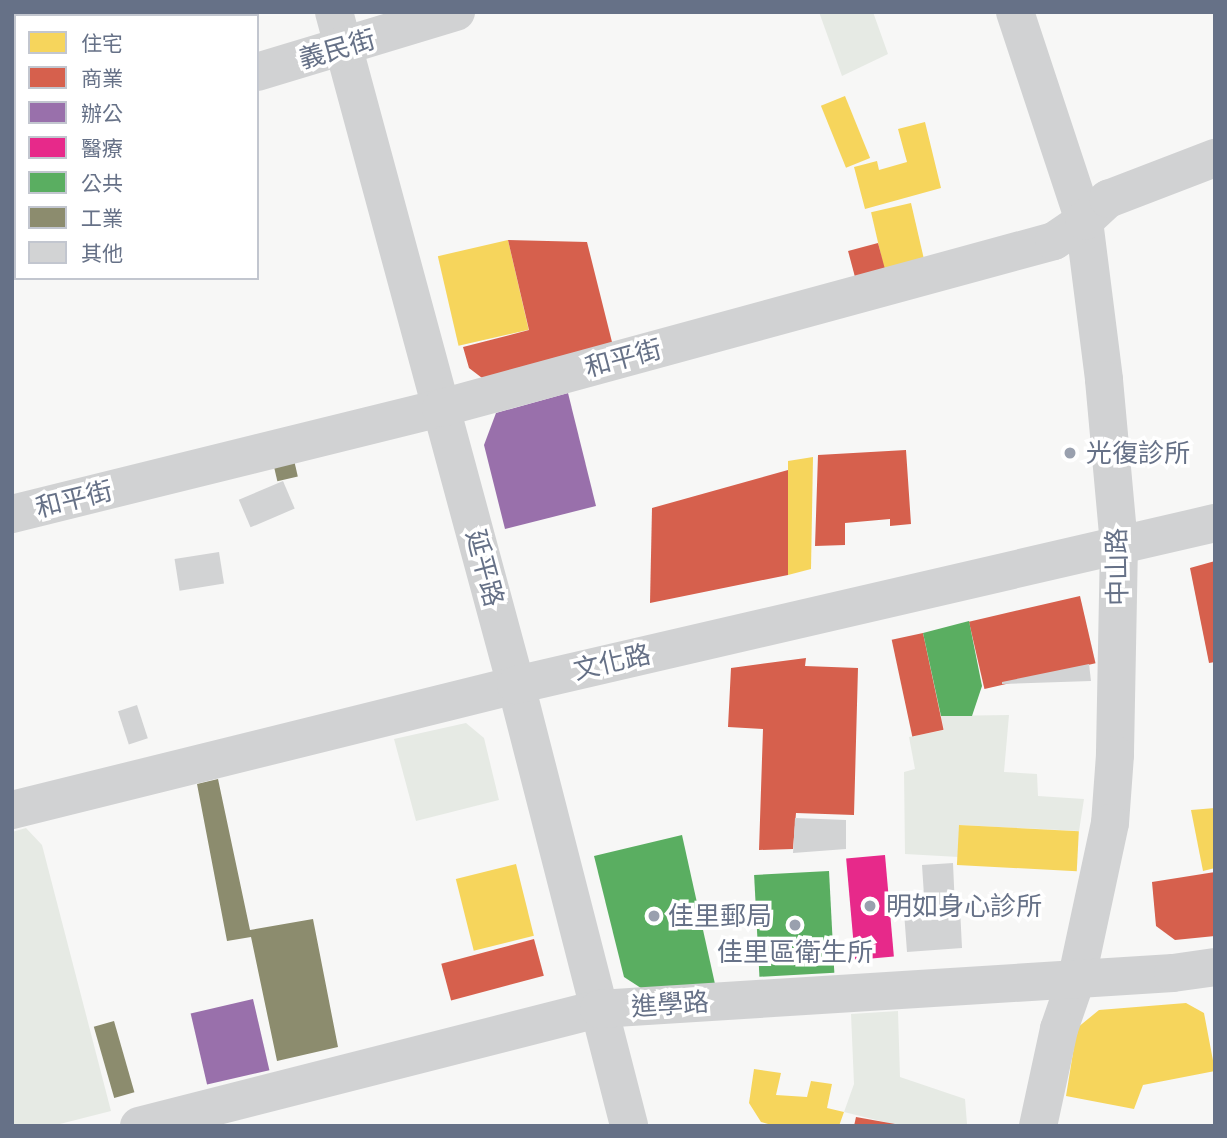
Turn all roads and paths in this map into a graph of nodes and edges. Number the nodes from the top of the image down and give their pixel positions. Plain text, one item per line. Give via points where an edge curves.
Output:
1 (334, 12) edge
2 (456, 12) edge
3 (1015, 12) edge
4 (344, 48) junction
5 (259, 71) edge
6 (1215, 158) edge
7 (1084, 221) junction
8 (441, 408) junction
9 (12, 514) edge
10 (1215, 523) edge
11 (1119, 544) junction
12 (516, 685) junction
13 (12, 810) edge
14 (1215, 967) edge
15 (1077, 977) junction
16 (599, 1009) junction
17 (139, 1126) edge
18 (629, 1126) edge
19 (1038, 1126) edge

1 - 4 street, 延平路
2 - 4 street, 義民街
3 - 7 street, 中山路
4 - 5 street, 義民街
4 - 8 street, 延平路
6 - 7 street, 和平街 via 1108,199
7 - 8 street, 和平街 via 1054,242
7 - 11 street, 中山路
8 - 9 street, 和平街
8 - 12 street, 延平路
10 - 11 street, 文化路
11 - 12 street, 文化路
11 - 15 street, 中山路 via 1110,823
12 - 13 street, 文化路
12 - 16 street, 延平路
14 - 15 street, 進學路
15 - 16 street, 進學路
15 - 19 street, 中山路 via 1059,1029
16 - 17 street, 進學路
16 - 18 street, 延平路

